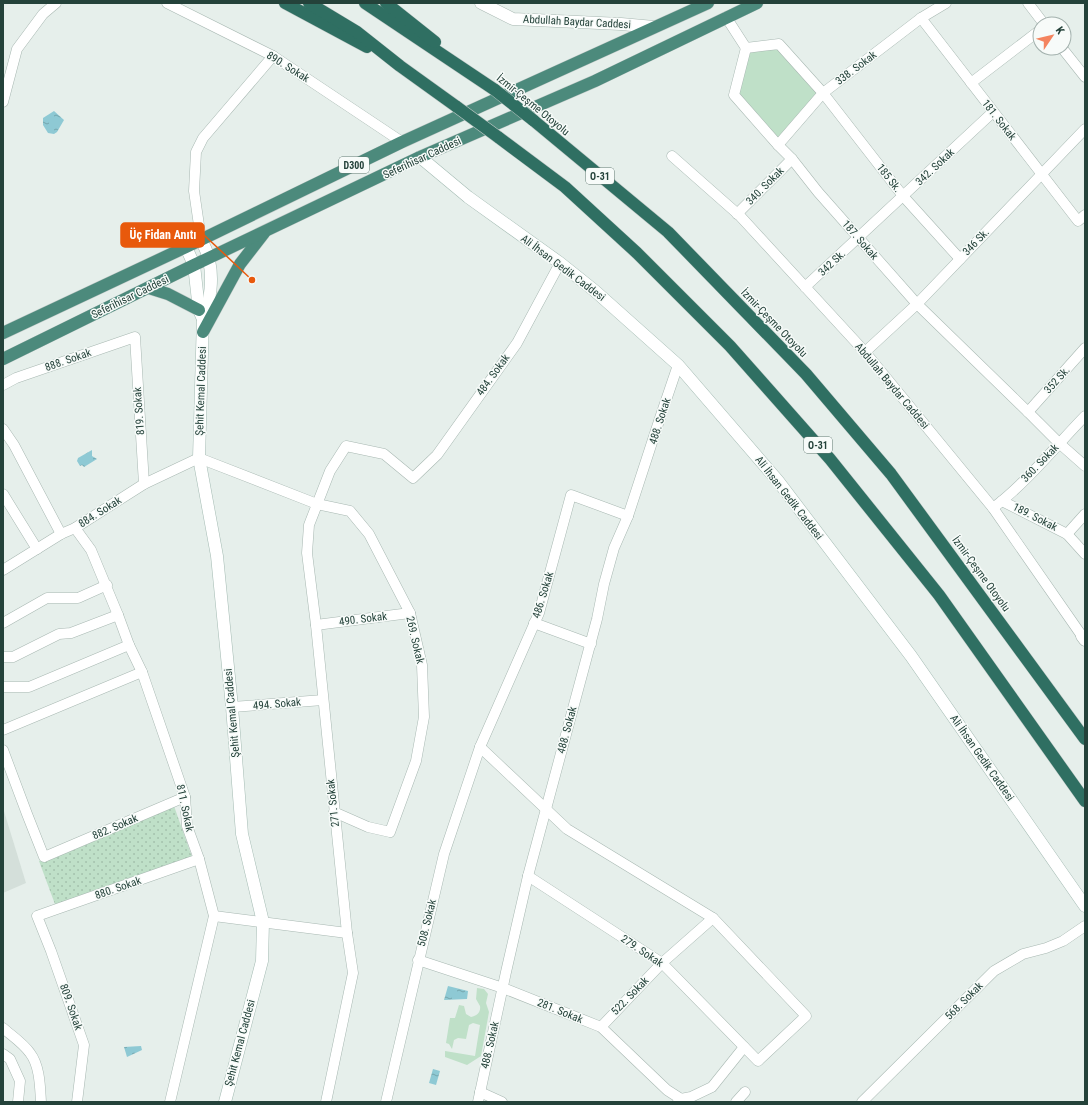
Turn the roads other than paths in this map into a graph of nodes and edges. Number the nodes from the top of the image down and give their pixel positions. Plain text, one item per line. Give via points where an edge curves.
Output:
1 (56, 3) edge
2 (167, 3) edge
3 (285, 3) edge
4 (309, 3) edge
5 (365, 3) edge
6 (386, 3) edge
7 (480, 3) edge
8 (708, 3) edge
9 (757, 3) edge
10 (946, 3) edge
11 (1028, 3) edge
12 (1038, 16) edge
13 (726, 17) junction
14 (920, 18) junction
15 (654, 28) junction
16 (1032, 36) edge
17 (746, 48) junction
18 (273, 56) junction
19 (1068, 56) edge
20 (400, 66) junction
21 (1085, 77) edge
22 (971, 83) junction
23 (495, 90) junction
24 (823, 93) junction
25 (3, 102) edge
26 (993, 112) junction
27 (1085, 129) edge
28 (402, 142) junction
29 (778, 145) junction
30 (672, 156) dead end
31 (420, 158) junction
32 (792, 159) junction
33 (1041, 174) junction
34 (903, 196) junction
35 (737, 214) junction
36 (1082, 218) edge
37 (266, 231) junction
38 (859, 238) junction
39 (201, 239) junction
40 (186, 247) junction
41 (209, 259) junction
42 (960, 259) junction
43 (560, 263) junction
44 (194, 265) junction
45 (806, 287) junction
46 (148, 288) junction
47 (917, 304) junction
48 (201, 314) junction
49 (202, 332) junction
50 (3, 333) edge
51 (135, 337) joint
52 (1084, 351) edge
53 (865, 352) junction
54 (3, 359) edge
55 (678, 365) junction
56 (3, 385) edge
57 (1028, 412) junction
58 (1085, 416) edge
59 (3, 429) edge
60 (1059, 443) junction
61 (346, 446) joint
62 (199, 458) junction
63 (1085, 466) edge
64 (144, 484) junction
65 (3, 494) edge
66 (1002, 501) junction
67 (317, 504) junction
68 (992, 508) junction
69 (1085, 514) edge
70 (628, 516) junction
71 (75, 528) junction
72 (61, 534) junction
73 (1067, 534) junction
74 (37, 549) junction
75 (1085, 554) edge
76 (4, 569) edge
77 (106, 585) junction
78 (410, 613) junction
79 (118, 615) junction
80 (3, 623) edge
81 (534, 623) junction
82 (316, 625) junction
83 (1084, 638) edge
84 (591, 644) junction
85 (129, 646) junction
86 (3, 657) edge
87 (142, 672) junction
88 (3, 687) edge
89 (323, 700) junction
90 (232, 707) junction
91 (3, 730) edge
92 (1085, 739) edge
93 (480, 747) junction
94 (3, 750) edge
95 (185, 797) junction
96 (1085, 801) edge
97 (546, 810) junction
98 (334, 812) junction
99 (199, 859) junction
100 (528, 876) junction
101 (1085, 906) edge
102 (37, 916) joint
103 (214, 916) junction
104 (713, 918) junction
105 (263, 922) junction
106 (1085, 926) edge
107 (347, 933) junction
108 (418, 960) junction
109 (662, 963) junction
110 (503, 988) junction
111 (601, 1027) junction
112 (3, 1028) edge
113 (744, 1047) junction
114 (3, 1054) edge
115 (745, 1092) dead end
116 (479, 1097) edge
117 (680, 1101) edge
118 (18, 1102) edge
119 (41, 1102) edge
120 (77, 1102) edge
121 (170, 1102) edge
122 (225, 1102) edge
123 (326, 1102) edge
124 (386, 1102) edge
125 (502, 1102) edge
126 (736, 1102) edge
127 (862, 1102) edge

1 - 25 street via 43,14 17,49
2 - 18 street, 890. Sokak
3 - 20 highway
4 - 20 highway, O-31 via 357,32
5 - 23 highway, İzmir-Çeşme Otoyolu / O-31
6 - 23 highway
7 - 15 main road, Abdullah Baydar Caddesi via 513,19
8 - 15 highway, Seferihisar Caddesi / D300
9 - 13 highway, Seferihisar Caddesi / D300
10 - 14 street, 338. Sokak
11 - 12 street
13 - 17 street
13 - 31 highway, Seferihisar Caddesi / D300 via 595,81
14 - 22 street, 181. Sokak
14 - 24 street, 338. Sokak
15 - 28 highway, Seferihisar Caddesi / D300
16 - 22 street
17 - 24 street, 185 Sk. via 779,44
17 - 29 street, 187. Sokak via 734,96
18 - 28 street, 890. Sokak
18 - 39 street via 203,138 196,152 194,190
19 - 21 street
20 - 96 highway, O-31, bridge via 565,187 637,253 730,346 825,453 939,595
22 - 26 street, 181. Sokak
23 - 92 highway, İzmir-Çeşme Otoyolu / O-31, bridge via 668,232 806,374 892,474
24 - 29 street, 338. Sokak
24 - 34 street, 185 Sk.
26 - 33 street, 181. Sokak
26 - 34 street, 342. Sokak
27 - 33 street, 346 Sk.
28 - 39 highway, Seferihisar Caddesi / D300
29 - 32 street, 187. Sokak
30 - 35 street, Abdullah Baydar Caddesi
31 - 37 highway, Seferihisar Caddesi / D300
31 - 43 main road, Ali İhsan Gedik Caddesi via 468,197
32 - 35 street, 340. Sokak
32 - 38 street, 187. Sokak
33 - 36 street, 181. Sokak
33 - 42 street, 346 Sk.
34 - 38 street, 342. Sokak
34 - 42 street, 185 Sk.
35 - 45 street, Abdullah Baydar Caddesi
37 - 41 highway, Seferihisar Caddesi / D300
37 - 49 highway via 240,264
38 - 45 street, 342 Sk.
38 - 47 street, 187. Sokak
39 - 40 highway, Seferihisar Caddesi / D300
39 - 41 main road, Şehit Kemal Caddesi
40 - 44 main road, Şehit Kemal Caddesi
40 - 50 highway, Seferihisar Caddesi / D300
41 - 44 highway, Seferihisar Caddesi / D300
41 - 48 main road, Şehit Kemal Caddesi via 208,308
42 - 47 street, 346 Sk.
43 - 55 main road, Ali İhsan Gedik Caddesi via 595,290
43 - 61 street, 484. Sokak via 517,343 437,455 413,478 384,454
44 - 46 highway, Seferihisar Caddesi / D300
44 - 48 main road, Şehit Kemal Caddesi
45 - 53 street, Abdullah Baydar Caddesi
46 - 48 highway via 168,294
46 - 54 highway, Seferihisar Caddesi / D300
47 - 53 street, 346 Sk.
47 - 57 street, 187. Sokak
48 - 49 main road, Şehit Kemal Caddesi
49 - 62 main road, Şehit Kemal Caddesi
51 - 56 street, 888. Sokak via 16,378
51 - 64 street, 819. Sokak
52 - 57 street, 352 Sk.
53 - 68 street, Abdullah Baydar Caddesi
55 - 70 street, 488. Sokak
55 - 101 main road, Ali İhsan Gedik Caddesi via 778,481 910,656
57 - 60 street, 187. Sokak
58 - 60 street, 360. Sokak
59 - 72 street via 14,444
60 - 63 street, 187. Sokak
60 - 66 street, 360. Sokak
61 - 67 street, 271. Sokak via 330,472
62 - 64 street, 884. Sokak
62 - 67 street, 269. Sokak
62 - 90 main road, Şehit Kemal Caddesi via 217,556
64 - 71 street, 884. Sokak
65 - 74 street
66 - 68 street, 360. Sokak
66 - 73 street, 189. Sokak
67 - 78 street, 269. Sokak via 350,511 369,534
67 - 82 street, 271. Sokak via 309,525 307,553
68 - 83 street, Abdullah Baydar Caddesi
69 - 73 street
70 - 81 street, 486. Sokak via 571,495 539,613
70 - 84 street, 488. Sokak via 614,548
71 - 72 street, 884. Sokak
71 - 77 street, 811. Sokak via 91,550
72 - 74 street, 884. Sokak
73 - 75 street
74 - 76 street, 884. Sokak
77 - 79 street, 811. Sokak
77 - 80 street via 78,598 47,598
78 - 82 street, 490. Sokak
78 - 98 street, 269. Sokak via 422,665 424,717 416,761 390,832 368,827
79 - 85 street, 811. Sokak
79 - 86 street via 71,633 59,634 13,657
81 - 84 street
81 - 93 street, 486. Sokak
82 - 89 street, 271. Sokak
84 - 97 street, 488. Sokak
85 - 87 street, 811. Sokak
85 - 88 street via 29,687
87 - 91 street
87 - 95 street, 811. Sokak
89 - 90 street, 494. Sokak
89 - 98 street, 271. Sokak
90 - 105 main road, Şehit Kemal Caddesi via 242,834
93 - 97 street
93 - 108 street, 508. Sokak via 444,854
94 - 95 street, 882. Sokak via 44,857
95 - 99 street, 811. Sokak via 187,826
97 - 100 street, 488. Sokak
97 - 104 street via 567,829
98 - 107 street, 271. Sokak
99 - 102 street, 880. Sokak
99 - 103 street, 811. Sokak
100 - 109 street, 279. Sokak
100 - 110 street, 488. Sokak
102 - 120 street, 809. Sokak via 84,1045
103 - 105 street
103 - 121 street, 811. Sokak
104 - 109 street, 522. Sokak
104 - 113 street, 279. Sokak via 806,1016 758,1061
105 - 107 street
105 - 122 main road, Şehit Kemal Caddesi via 262,961
106 - 127 street, 568. Sokak via 1063,941 1023,954 994,971
107 - 123 street, 271. Sokak via 354,973
108 - 110 street, 281. Sokak
108 - 124 street, 508. Sokak
109 - 111 street, 522. Sokak
109 - 113 street, 279. Sokak
110 - 111 street, 281. Sokak
110 - 116 street, 488. Sokak
111 - 117 street, 281. Sokak
112 - 119 street via 31,1054 37,1070
113 - 117 street via 712,1087
114 - 118 street via 10,1059 20,1082
115 - 126 street
116 - 125 street

